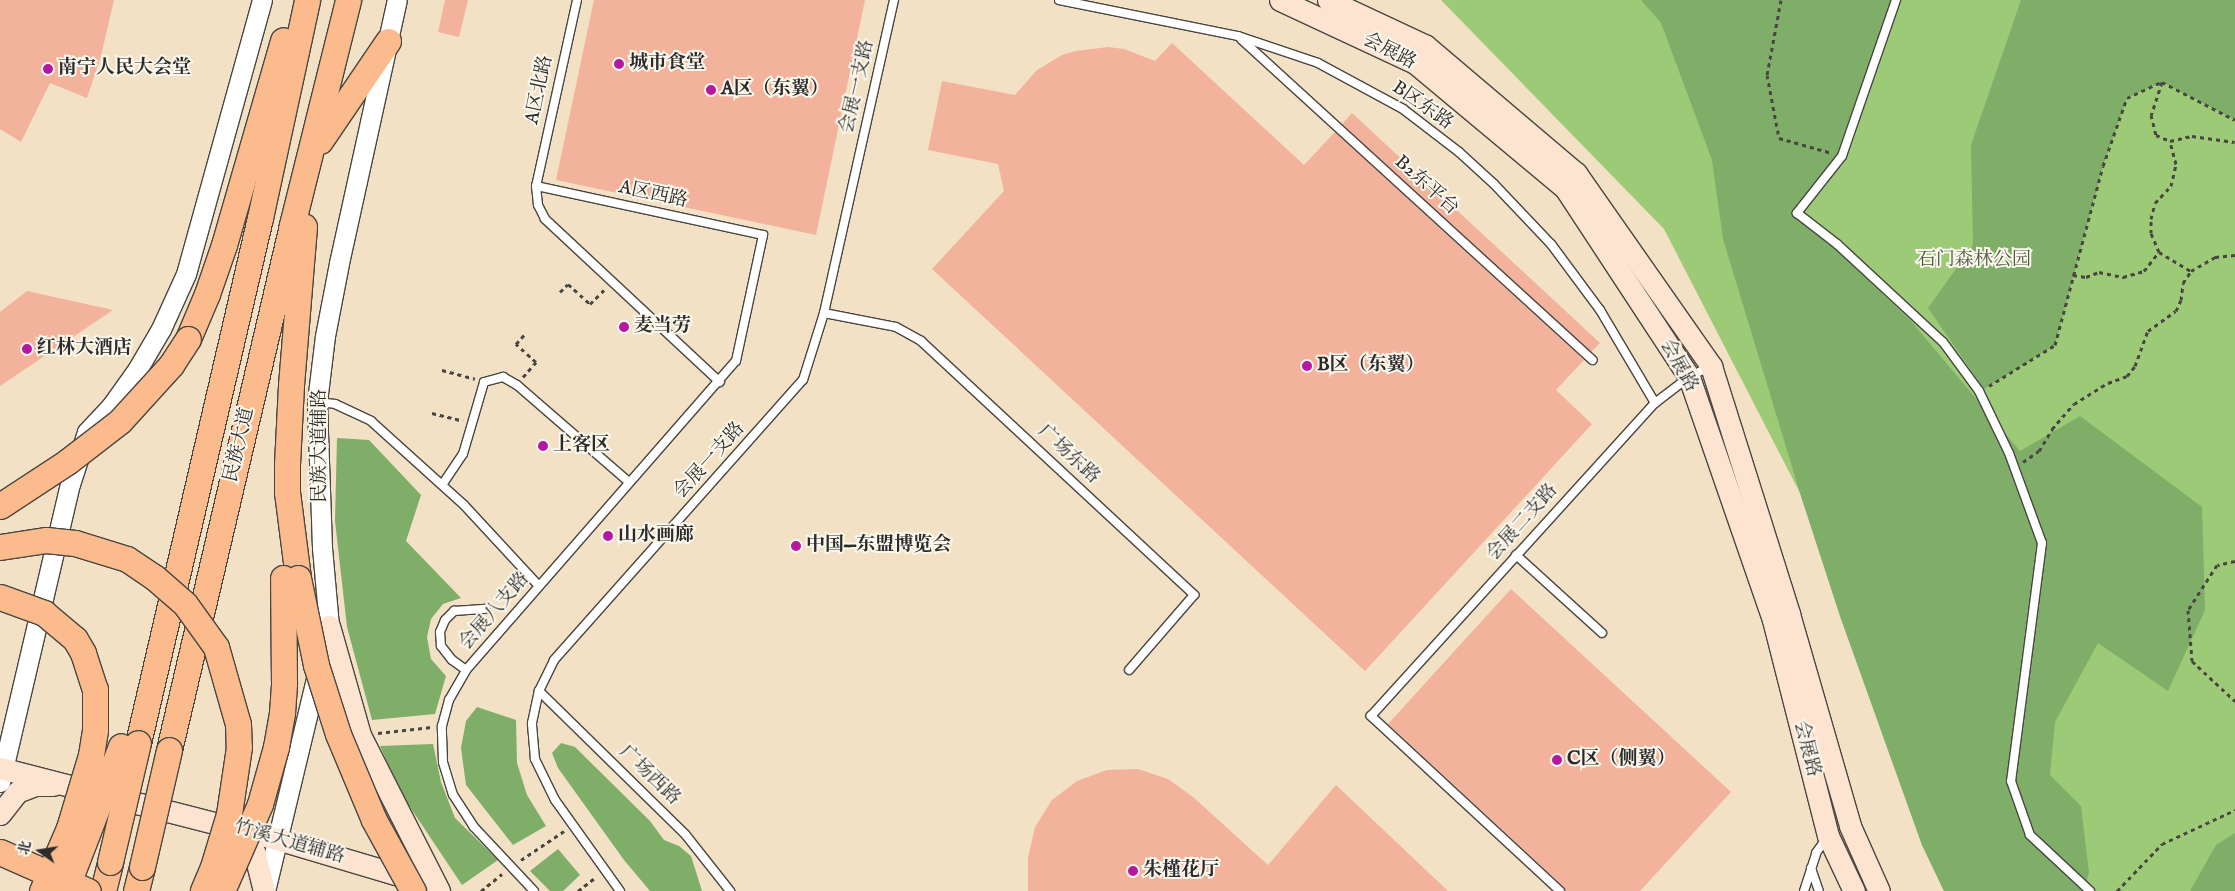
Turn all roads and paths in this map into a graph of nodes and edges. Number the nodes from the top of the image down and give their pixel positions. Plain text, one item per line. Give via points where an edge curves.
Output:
1 (262, 0) edge
2 (296, 0) edge
3 (307, 0) edge
4 (348, 0) edge
5 (397, 0) edge
6 (577, 0) edge
7 (894, 0) edge
8 (1059, 0) edge
9 (1280, 0) edge
10 (1328, 0) edge
11 (1782, 0) edge
12 (1896, 0) edge
13 (1238, 36) junction
14 (388, 40) junction
15 (244, 66) junction
16 (272, 74) junction
17 (2162, 82) junction
18 (2235, 120) edge
19 (2170, 141) junction
20 (2235, 142) edge
21 (310, 155) junction
22 (1842, 156) junction
23 (536, 186) junction
24 (764, 235) joint
25 (2159, 252) junction
26 (2235, 255) edge
27 (2191, 271) junction
28 (2073, 275) junction
29 (613, 281) junction
30 (560, 292) dead end
31 (824, 313) junction
32 (524, 335) dead end
33 (1592, 360) dead end
34 (1711, 366) junction
35 (442, 370) dead end
36 (1689, 377) junction
37 (484, 382) junction
38 (720, 382) junction
39 (517, 385) junction
40 (1980, 391) junction
41 (318, 402) junction
42 (1655, 403) junction
43 (432, 413) dead end
44 (472, 423) junction
45 (88, 432) junction
46 (2015, 469) junction
47 (629, 482) junction
48 (442, 485) junction
49 (0, 494) edge
50 (0, 506) edge
51 (0, 547) edge
52 (1516, 555) junction
53 (2235, 561) edge
54 (290, 578) junction
55 (539, 586) junction
56 (0, 596) edge
57 (486, 609) dead end
58 (329, 626) junction
59 (1602, 633) dead end
60 (466, 670) junction
61 (1129, 670) dead end
62 (539, 692) junction
63 (2235, 701) edge
64 (442, 726) junction
65 (360, 735) junction
66 (130, 744) junction
67 (1, 773) edge
68 (63, 784) junction
69 (2235, 810) edge
70 (0, 814) edge
71 (207, 821) junction
72 (572, 825) junction
73 (1828, 836) junction
74 (278, 839) junction
75 (0, 852) edge
76 (510, 867) junction
77 (1811, 868) junction
78 (0, 869) edge
79 (605, 870) junction
80 (429, 889) edge
81 (42, 891) edge
82 (66, 891) edge
83 (88, 891) edge
84 (103, 891) edge
85 (136, 891) edge
86 (203, 891) edge
87 (222, 891) edge
88 (264, 891) edge
89 (481, 891) edge
90 (534, 891) edge
91 (578, 891) edge
92 (620, 891) edge
93 (730, 891) edge
94 (1560, 891) edge
95 (1804, 891) edge
96 (1819, 891) edge
97 (1854, 891) edge
98 (1879, 891) edge
99 (2090, 891) edge
100 (2117, 891) edge

1 - 15 street
2 - 16 highway
3 - 66 highway, 民族大道 via 183,548
4 - 21 highway, 民族大道
5 - 14 street, 民族大道辅路
6 - 23 lane, A区北路
7 - 31 lane, 会展一支路
8 - 13 lane, B区东路
9 - 36 main road, 会展路 via 1415,63 1565,188
10 - 34 main road, 会展路 via 1426,46 1576,173
11 - 22 path via 1767,75 1779,138
12 - 22 lane
13 - 33 lane, B2东平台
13 - 42 lane, B区东路 via 1318,63 1403,108 1459,152 1550,244 1600,310
14 - 21 highway
14 - 41 street, 民族大道辅路 via 353,189 325,336
15 - 16 street
15 - 45 street via 186,274 137,370
16 - 50 highway, bridge via 224,245 188,339 171,366 120,421
17 - 18 path
17 - 19 path via 2151,115 2156,135
17 - 28 path via 2127,98 2103,166
19 - 20 path via 2192,136
19 - 25 path via 2176,164 2171,186 2155,203 2151,219 2151,233
21 - 54 highway via 291,385 287,492
21 - 85 highway, 民族大道, bridge
22 - 40 lane via 1797,213 1837,244 1943,342
23 - 24 lane, A区西路
23 - 29 lane via 538,205 545,219
24 - 38 lane, 会展八支路 via 736,362
25 - 27 path
25 - 28 path via 2144,271 2123,278 2099,272 2086,277
26 - 27 path via 2215,257
27 - 46 path via 2183,283 2176,311 2148,331 2135,366 2127,376 2108,383 2074,404 2052,429 2039,451
28 - 40 path via 2055,345
29 - 30 path via 590,304 568,284
29 - 38 lane
31 - 61 lane, 广场东路 via 896,328 921,341 1194,595
31 - 62 lane, 会展一支路 via 803,380 554,660
32 - 39 path via 516,344 536,362
34 - 36 lane, 会展二支路
34 - 98 main road, 会展路 via 1789,614 1850,826
35 - 37 path
36 - 42 lane, 会展二支路
36 - 73 main road, 会展路 via 1773,620
37 - 39 lane via 503,377
37 - 44 lane
38 - 47 lane, 会展八支路
39 - 47 lane
40 - 46 lane
41 - 48 lane via 335,404 372,421
41 - 58 street, 民族大道辅路 via 322,547
42 - 52 lane, 会展二支路
43 - 44 path
44 - 48 lane via 463,454
45 - 49 main road
45 - 67 street via 70,484
46 - 99 lane via 2042,543 2011,781 2030,836
47 - 55 lane, 会展八支路
48 - 55 lane via 464,504
51 - 86 highway, bridge via 46,540 75,543 126,559 154,577 185,604 216,647 238,724 239,747 229,814
52 - 59 lane
52 - 94 lane, 会展二支路 via 1371,716
53 - 63 path via 2217,565 2188,610 2192,661
54 - 80 highway, bridge via 338,734 374,820
54 - 87 highway, bridge via 282,713 276,747 260,804
55 - 60 lane, 会展八支路
56 - 81 highway, bridge via 44,613 75,639 84,653 95,689 95,730 89,763 69,828
57 - 60 lane via 454,611 444,620 440,632 441,646
58 - 65 main road
58 - 74 street, 民族大道辅路
60 - 64 lane, 会展八支路 via 449,700
62 - 72 lane, 会展一支路 via 532,723 535,760 554,800
62 - 93 lane, 广场西路 via 685,834
64 - 65 path
64 - 76 lane, 会展八支路 via 444,762 453,795 474,827
65 - 80 main road
66 - 82 highway, bridge
66 - 84 highway, bridge
67 - 68 main road, 竹溪大道辅路
68 - 70 main road via 35,785 17,792
68 - 71 main road, 竹溪大道辅路
69 - 100 path via 2162,844
71 - 74 main road, 竹溪大道辅路
71 - 88 main road via 238,835 254,851
72 - 76 path
72 - 79 lane, 会展一支路
73 - 77 lane via 1816,853
73 - 97 main road, 会展路
74 - 80 main road, 竹溪大道辅路
74 - 88 street, 民族大道辅路
75 - 83 highway, bridge
76 - 89 path
76 - 90 lane, 会展八支路
77 - 95 lane
77 - 96 lane
78 - 82 highway, bridge
79 - 91 path
79 - 92 lane, 会展一支路

